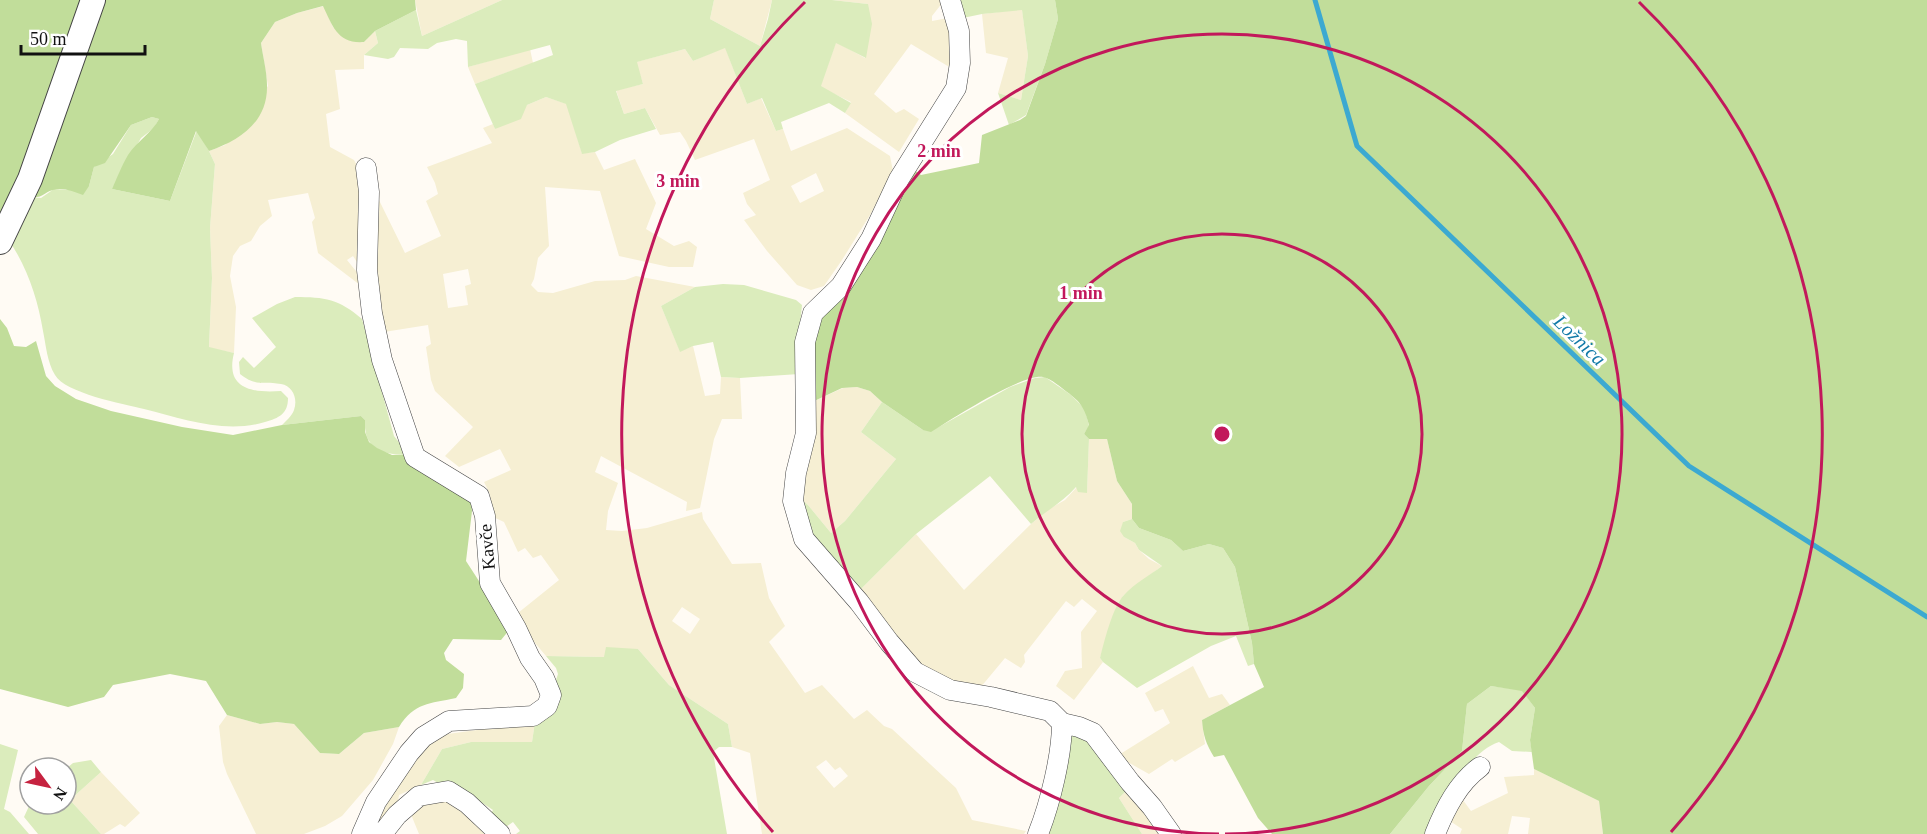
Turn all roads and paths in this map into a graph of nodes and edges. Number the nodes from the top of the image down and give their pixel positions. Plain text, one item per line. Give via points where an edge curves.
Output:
1 (93, 0) edge
2 (950, 0) edge
3 (366, 168) dead end
4 (0, 242) edge
5 (1062, 723) junction
6 (1480, 767) dead end
7 (362, 834) edge
8 (382, 834) edge
9 (500, 834) edge
10 (1038, 834) edge
11 (1171, 834) edge
12 (1435, 834) edge

1 - 4 street via 30,180
2 - 5 street via 959,31 956,88 899,179 871,239 841,286 813,313 805,342 806,433 793,501 804,539 915,672 950,690 1050,711
3 - 7 street, Kavče via 367,270 372,313 382,360 415,456 479,496 490,583 551,695 547,706 533,716 449,721 423,737 376,802
5 - 10 street via 1056,773
5 - 11 street via 1093,733
6 - 12 street via 1466,777
8 - 9 street via 419,795 448,791

